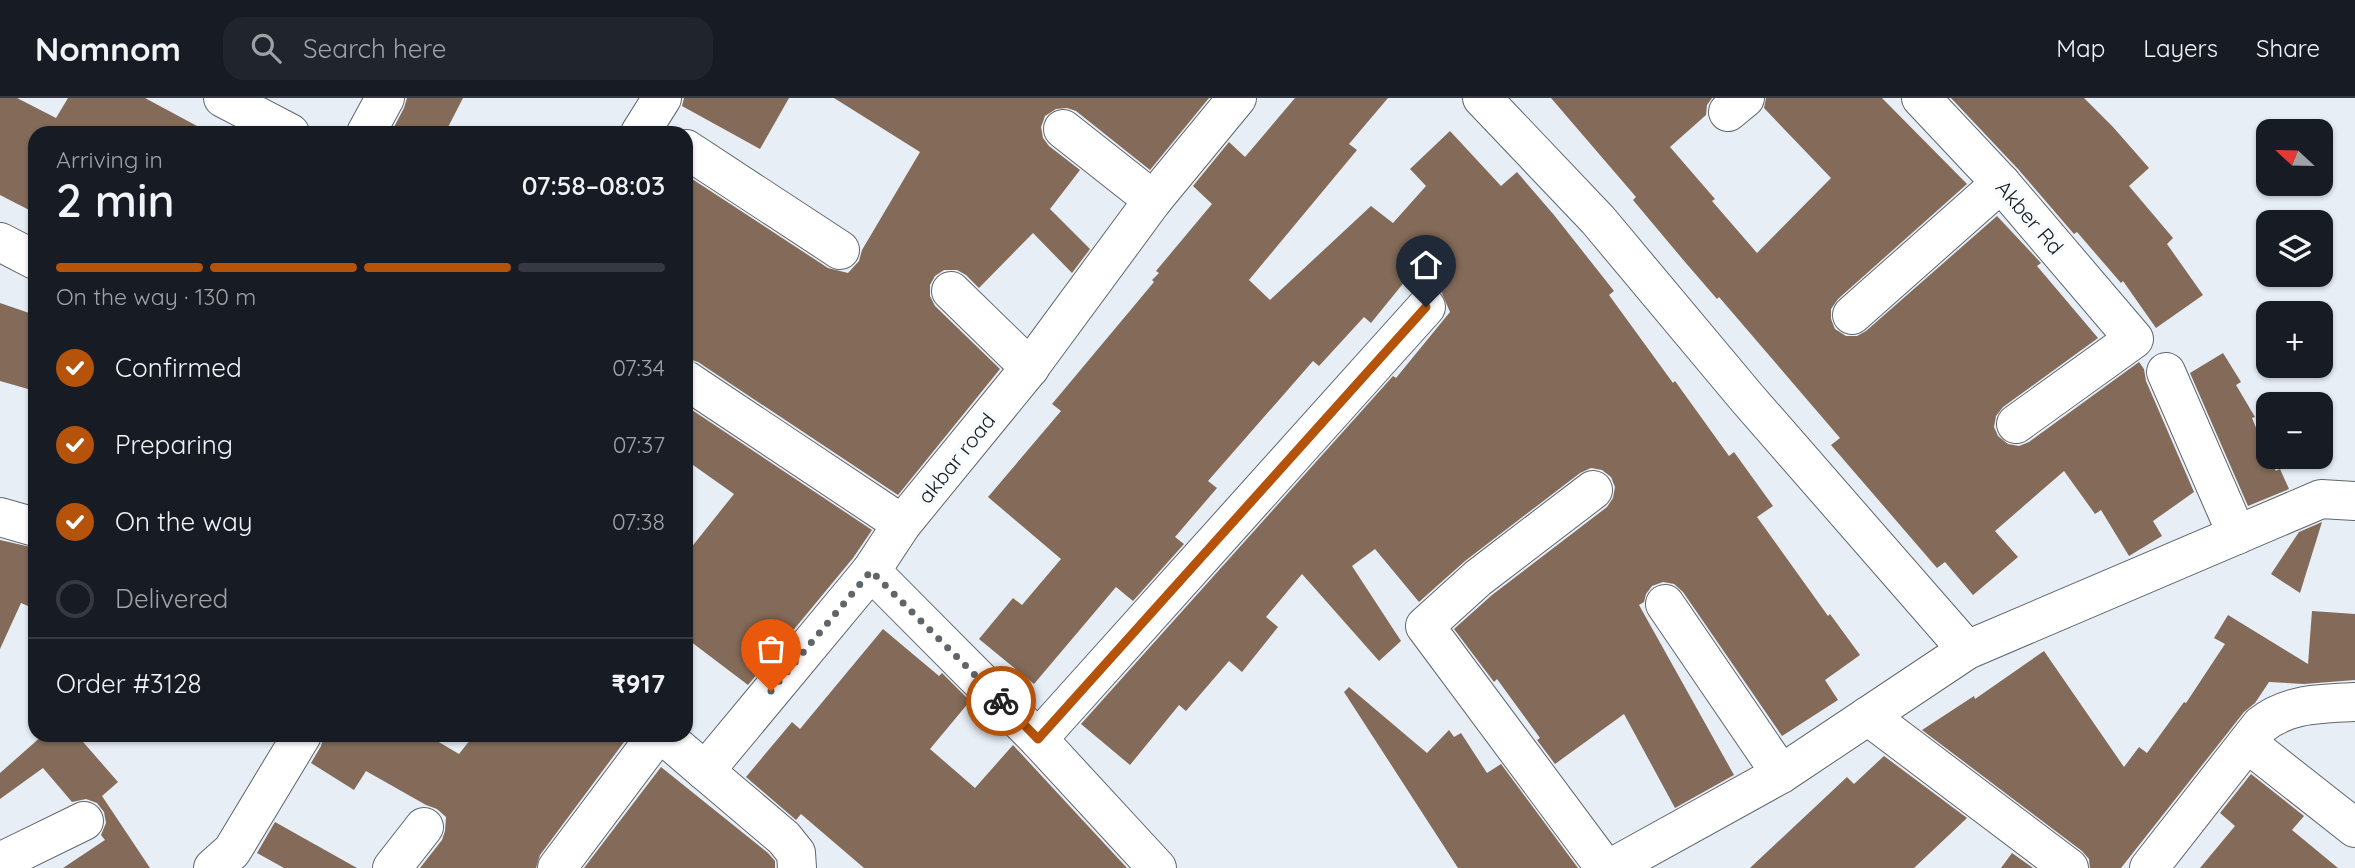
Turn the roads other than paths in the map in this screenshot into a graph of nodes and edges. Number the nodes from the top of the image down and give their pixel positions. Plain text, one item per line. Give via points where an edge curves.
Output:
1 (223, 98) edge
2 (385, 98) edge
3 (1237, 98) edge
4 (1482, 98) edge
5 (1921, 98) edge
6 (277, 126) edge
7 (370, 126) edge
8 (1063, 130) dead end
9 (693, 154) edge
10 (2001, 183) junction
11 (1153, 200) junction
12 (0, 242) edge
13 (840, 250) dead end
14 (28, 256) edge
15 (951, 292) dead end
16 (1426, 307) dead end
17 (1852, 315) dead end
18 (1030, 368) junction
19 (2166, 372) dead end
20 (693, 385) edge
21 (2016, 424) dead end
22 (1593, 490) dead end
23 (2355, 501) edge
24 (0, 517) edge
25 (902, 524) junction
26 (28, 525) edge
27 (2237, 535) junction
28 (871, 571) junction
29 (1665, 604) dead end
30 (1967, 650) junction
31 (2355, 702) edge
32 (1868, 716) junction
33 (1038, 739) junction
34 (298, 742) edge
35 (655, 742) edge
36 (669, 742) edge
37 (2247, 743) junction
38 (705, 771) junction
39 (1781, 774) junction
40 (84, 821) dead end
41 (424, 827) dead end
42 (2355, 828) edge
43 (0, 862) edge
44 (232, 862) edge
45 (392, 868) edge
46 (557, 868) edge
47 (797, 868) edge
48 (1157, 868) edge
49 (1605, 868) edge
50 (1611, 868) edge
51 (2069, 868) edge
52 (2149, 868) edge

1 - 6 street
2 - 7 street
3 - 11 street, akbar road
4 - 30 street via 1598,220
5 - 10 street, Akber Rd
8 - 11 street
9 - 13 street
10 - 17 street
10 - 21 street, Akber Rd via 2134,339
11 - 18 street, akbar road
12 - 14 street
15 - 18 street
16 - 33 street
18 - 25 street, akbar road
19 - 27 street
20 - 25 street
22 - 49 street via 1478,578 1425,626
23 - 27 street via 2321,499
24 - 26 street
25 - 28 street, akbar road
27 - 30 street
28 - 33 street
28 - 38 street, akbar road
29 - 39 street
30 - 32 street
31 - 37 street via 2288,709 2266,720
32 - 39 street
32 - 51 street
33 - 48 street
34 - 44 street
35 - 46 street
36 - 38 street
37 - 42 street
37 - 52 street
38 - 47 street via 784,838 796,853
39 - 50 street
40 - 43 street
41 - 45 street

